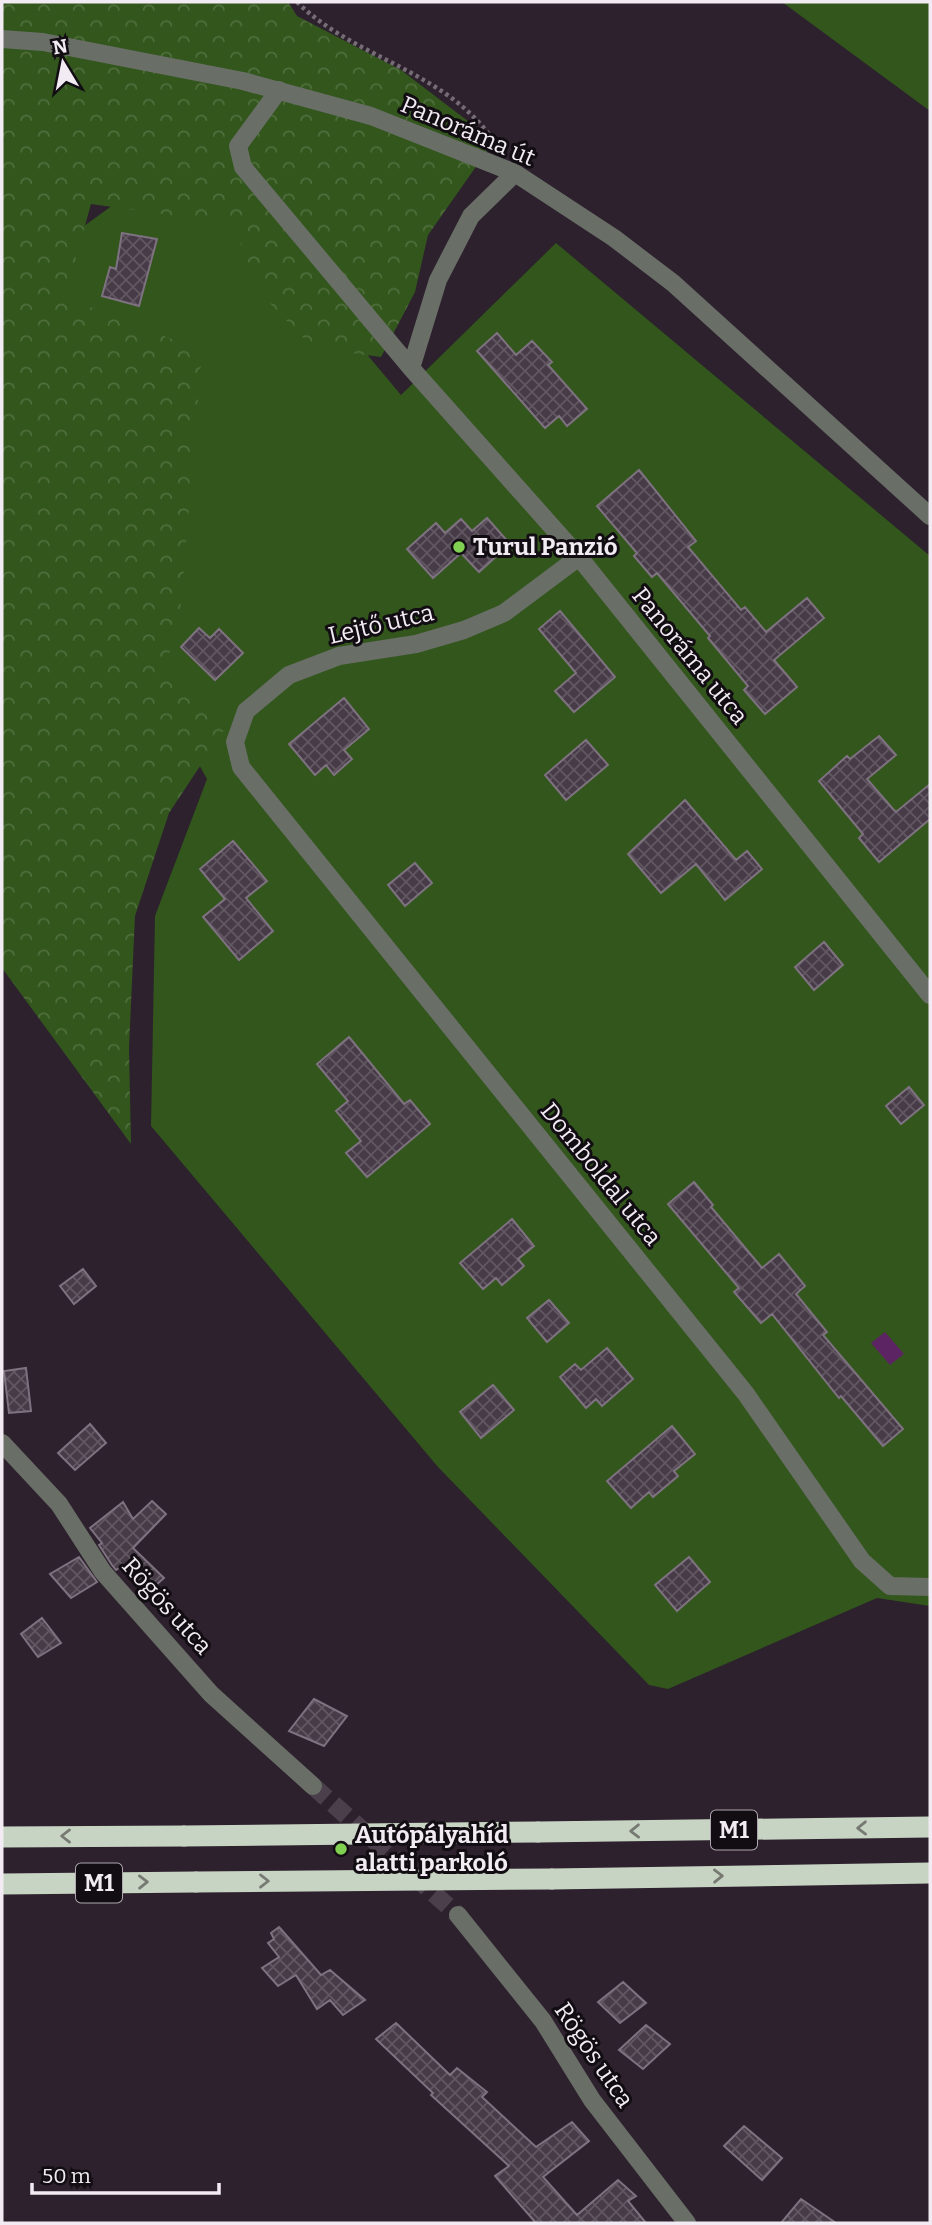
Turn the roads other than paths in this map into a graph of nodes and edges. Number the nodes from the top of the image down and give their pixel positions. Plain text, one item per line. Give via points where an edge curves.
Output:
1 (2, 39) edge
2 (279, 90) junction
3 (515, 173) junction
4 (411, 368) junction
5 (930, 516) edge
6 (579, 557) junction
7 (241, 767) joint
8 (930, 995) edge
9 (2, 1443) edge
10 (930, 1587) edge
11 (313, 1786) tunnel mouth
12 (930, 1827) edge
13 (2, 1836) edge
14 (930, 1873) edge
15 (2, 1884) edge
16 (458, 1915) tunnel mouth
17 (687, 2223) edge

1 - 2 street, Panoráma út via 43,42
2 - 3 street, Panoráma út via 371,116
2 - 4 street, Panoráma utca via 239,146 243,167
3 - 4 street via 471,216 438,280
3 - 5 street, Panoráma út via 673,283
4 - 6 street, Panoráma utca
6 - 7 street, Lejtő utca via 504,613 464,631 339,656 289,675 246,711 235,742
6 - 8 street, Panoráma utca
7 - 10 street, Domboldal utca via 746,1394 862,1561 890,1586
9 - 11 street, Rögös utca via 60,1504 103,1573 211,1694
12 -> 13 highway, M1, bridge
15 -> 14 highway, M1, bridge
16 - 17 street, Rögös utca via 542,2021 593,2100

